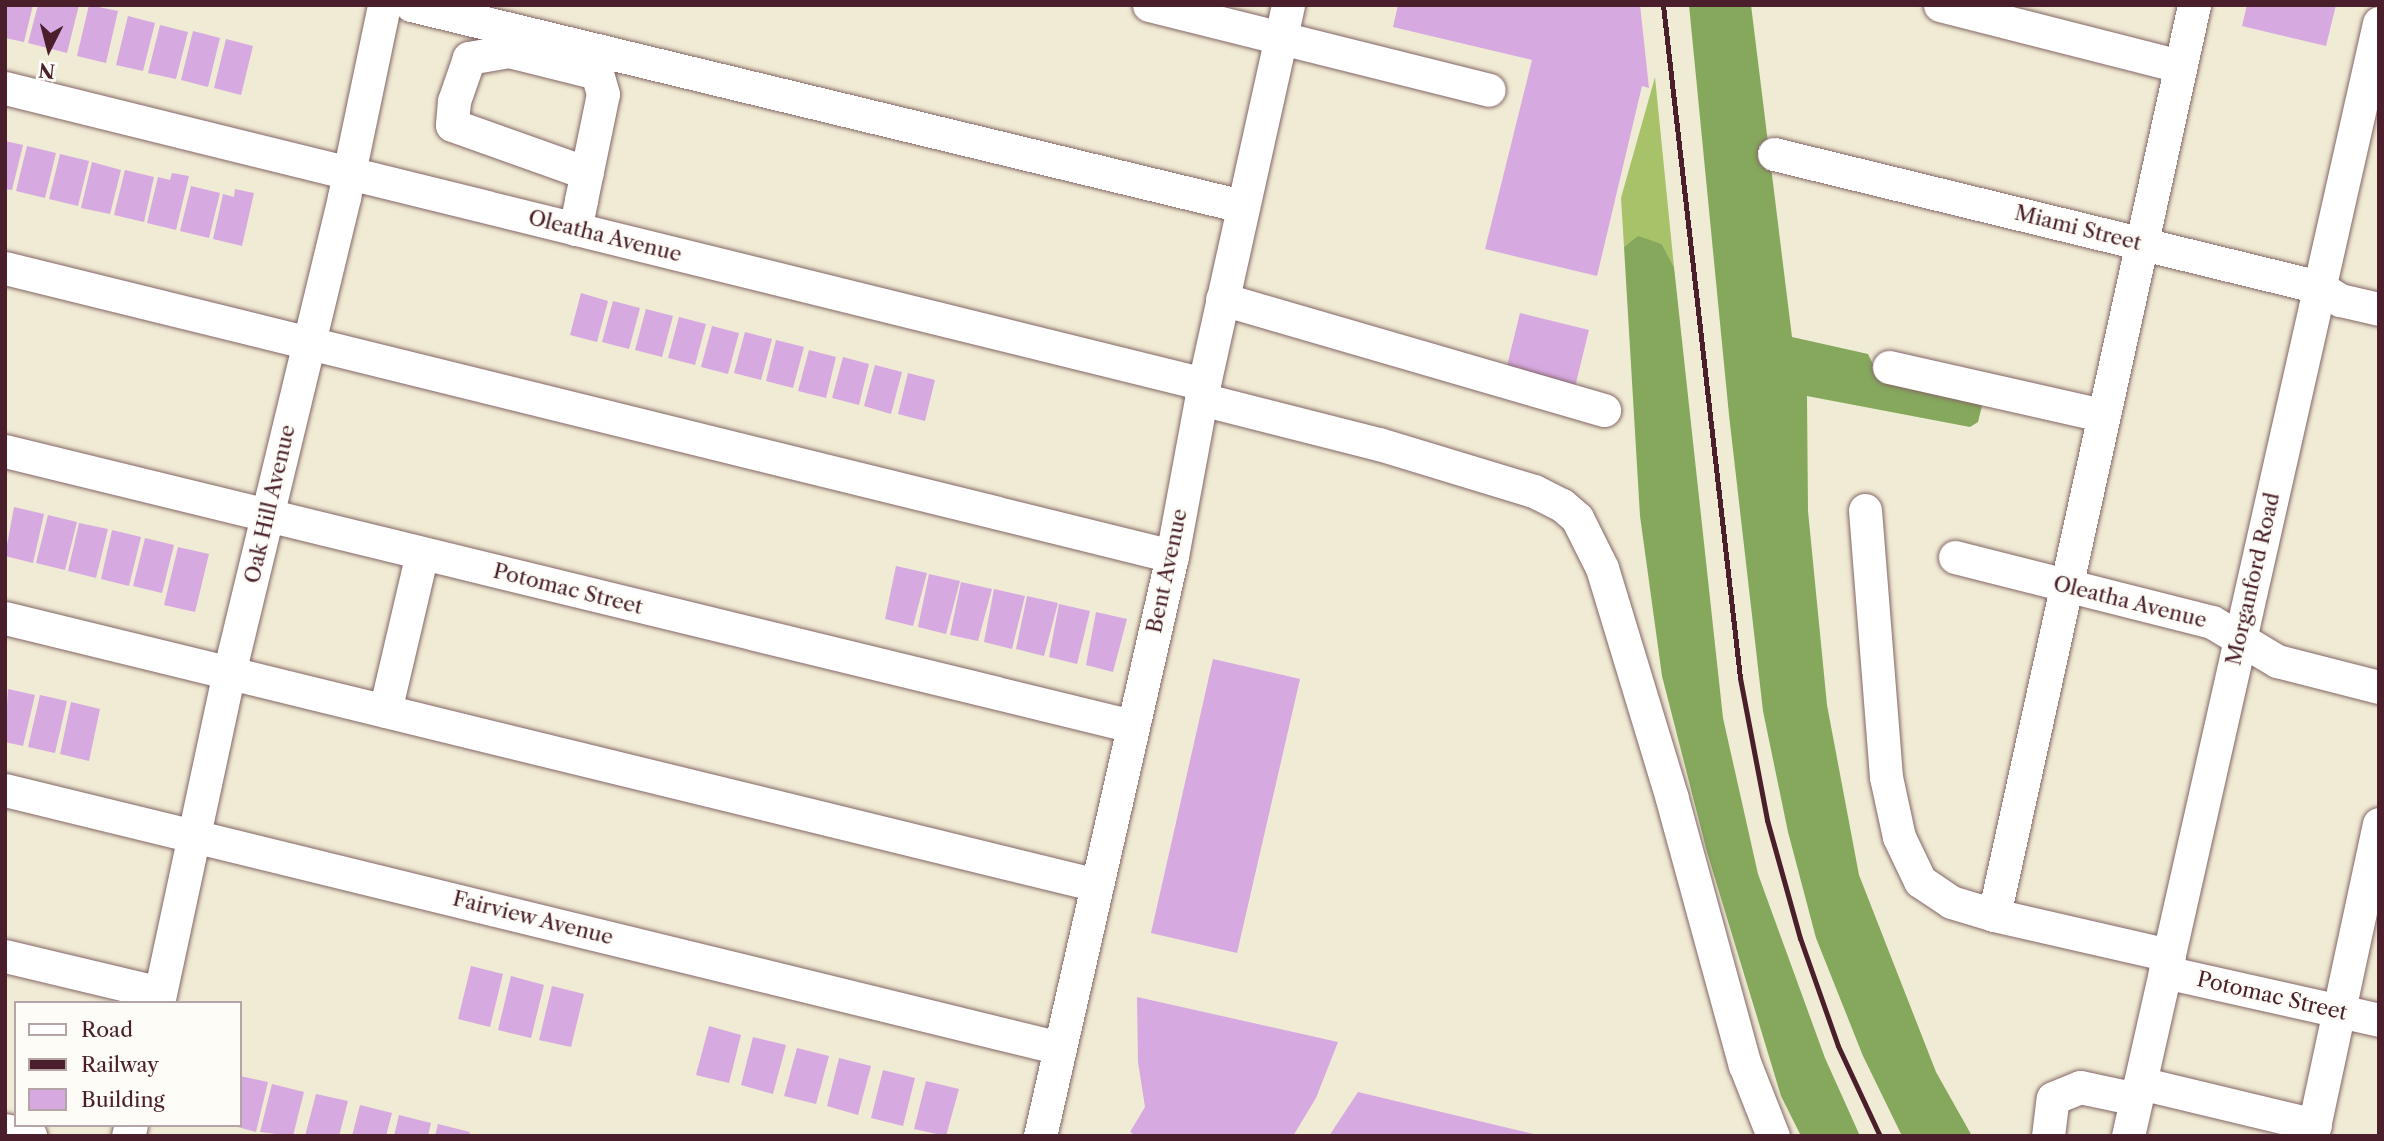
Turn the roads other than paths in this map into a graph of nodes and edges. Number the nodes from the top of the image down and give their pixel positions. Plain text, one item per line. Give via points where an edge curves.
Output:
1 (384, 5) edge
2 (411, 5) edge
3 (1149, 5) edge
4 (1288, 5) edge
5 (1940, 5) edge
6 (2194, 5) edge
7 (2379, 23) edge
8 (1280, 38) junction
9 (2374, 62) edge
10 (2180, 66) junction
11 (5, 88) edge
12 (1489, 90) dead end
13 (1774, 154) dead end
14 (349, 173) junction
15 (587, 173) junction
16 (1242, 206) junction
17 (575, 229) junction
18 (2141, 243) junction
19 (5, 268) edge
20 (2319, 287) junction
21 (1222, 299) junction
22 (2379, 309) edge
23 (309, 340) junction
24 (1889, 366) dead end
25 (1203, 391) junction
26 (1604, 410) dead end
27 (2102, 415) junction
28 (5, 452) edge
29 (1865, 510) dead end
30 (268, 516) junction
31 (422, 554) junction
32 (1172, 556) junction
33 (1955, 557) dead end
34 (2065, 586) junction
35 (5, 618) edge
36 (2240, 640) junction
37 (229, 673) junction
38 (2379, 687) edge
39 (385, 711) junction
40 (1132, 726) junction
41 (5, 790) edge
42 (195, 835) junction
43 (2376, 844) edge
44 (1097, 886) junction
45 (1994, 915) junction
46 (5, 956) edge
47 (2167, 963) junction
48 (159, 998) edge
49 (2340, 1010) junction
50 (2379, 1020) edge
51 (1060, 1048) junction
52 (2138, 1091) junction
53 (5, 1130) edge
54 (2314, 1130) edge
55 (1046, 1134) edge
56 (30, 1136) edge
57 (1773, 1136) edge
58 (2048, 1136) edge
59 (2128, 1136) edge

1 - 14 street, Oak Hill Avenue
2 - 16 street
3 - 8 street
4 - 8 street, Bent Avenue
5 - 10 street
6 - 10 street
7 - 9 street, Morganford Road
8 - 12 street
8 - 16 street, Bent Avenue
9 - 20 street, Morganford Road
10 - 18 street
11 - 14 street, Oleatha Avenue
13 - 18 street, Miami Street
14 - 17 street, Oleatha Avenue
14 - 23 street, Oak Hill Avenue
15 - 15 street via 603,94 597,73 509,51 469,58 454,101 452,125
15 - 17 street
16 - 21 street, Bent Avenue
17 - 25 street, Oleatha Avenue
18 - 20 street, Miami Street
18 - 27 street
19 - 23 street
20 - 22 street, Miami Street via 2340,300
20 - 36 street, Morganford Road
21 - 25 street, Bent Avenue
21 - 26 street
23 - 30 street, Oak Hill Avenue
23 - 32 street
24 - 27 street
25 - 32 street, Bent Avenue
25 - 57 street, Oleatha Avenue via 1534,491 1577,518 1602,568 1745,1065
27 - 34 street
28 - 30 street, Potomac Street
29 - 45 street, Potomac Street via 1886,777 1899,837 1920,881 1951,902
30 - 31 street, Potomac Street
30 - 37 street, Oak Hill Avenue
31 - 39 street
31 - 40 street, Potomac Street
32 - 40 street, Bent Avenue
33 - 34 street, Oleatha Avenue
34 - 36 street, Oleatha Avenue via 2212,622
34 - 45 street
35 - 37 street
36 - 38 street, Oleatha Avenue via 2277,661
36 - 47 street, Morganford Road
37 - 39 street
37 - 42 street, Oak Hill Avenue
39 - 44 street
40 - 44 street, Bent Avenue
41 - 42 street, Fairview Avenue
42 - 48 street, Oak Hill Avenue
42 - 51 street, Fairview Avenue
43 - 49 street
44 - 51 street, Bent Avenue
45 - 47 street, Potomac Street
46 - 48 street
47 - 49 street, Potomac Street
47 - 52 street, Morganford Road
49 - 50 street, Potomac Street
49 - 54 street
51 - 55 street, Bent Avenue
52 - 54 street
52 - 58 street via 2080,1087 2053,1098
52 - 59 street, Morganford Road
53 - 56 street

